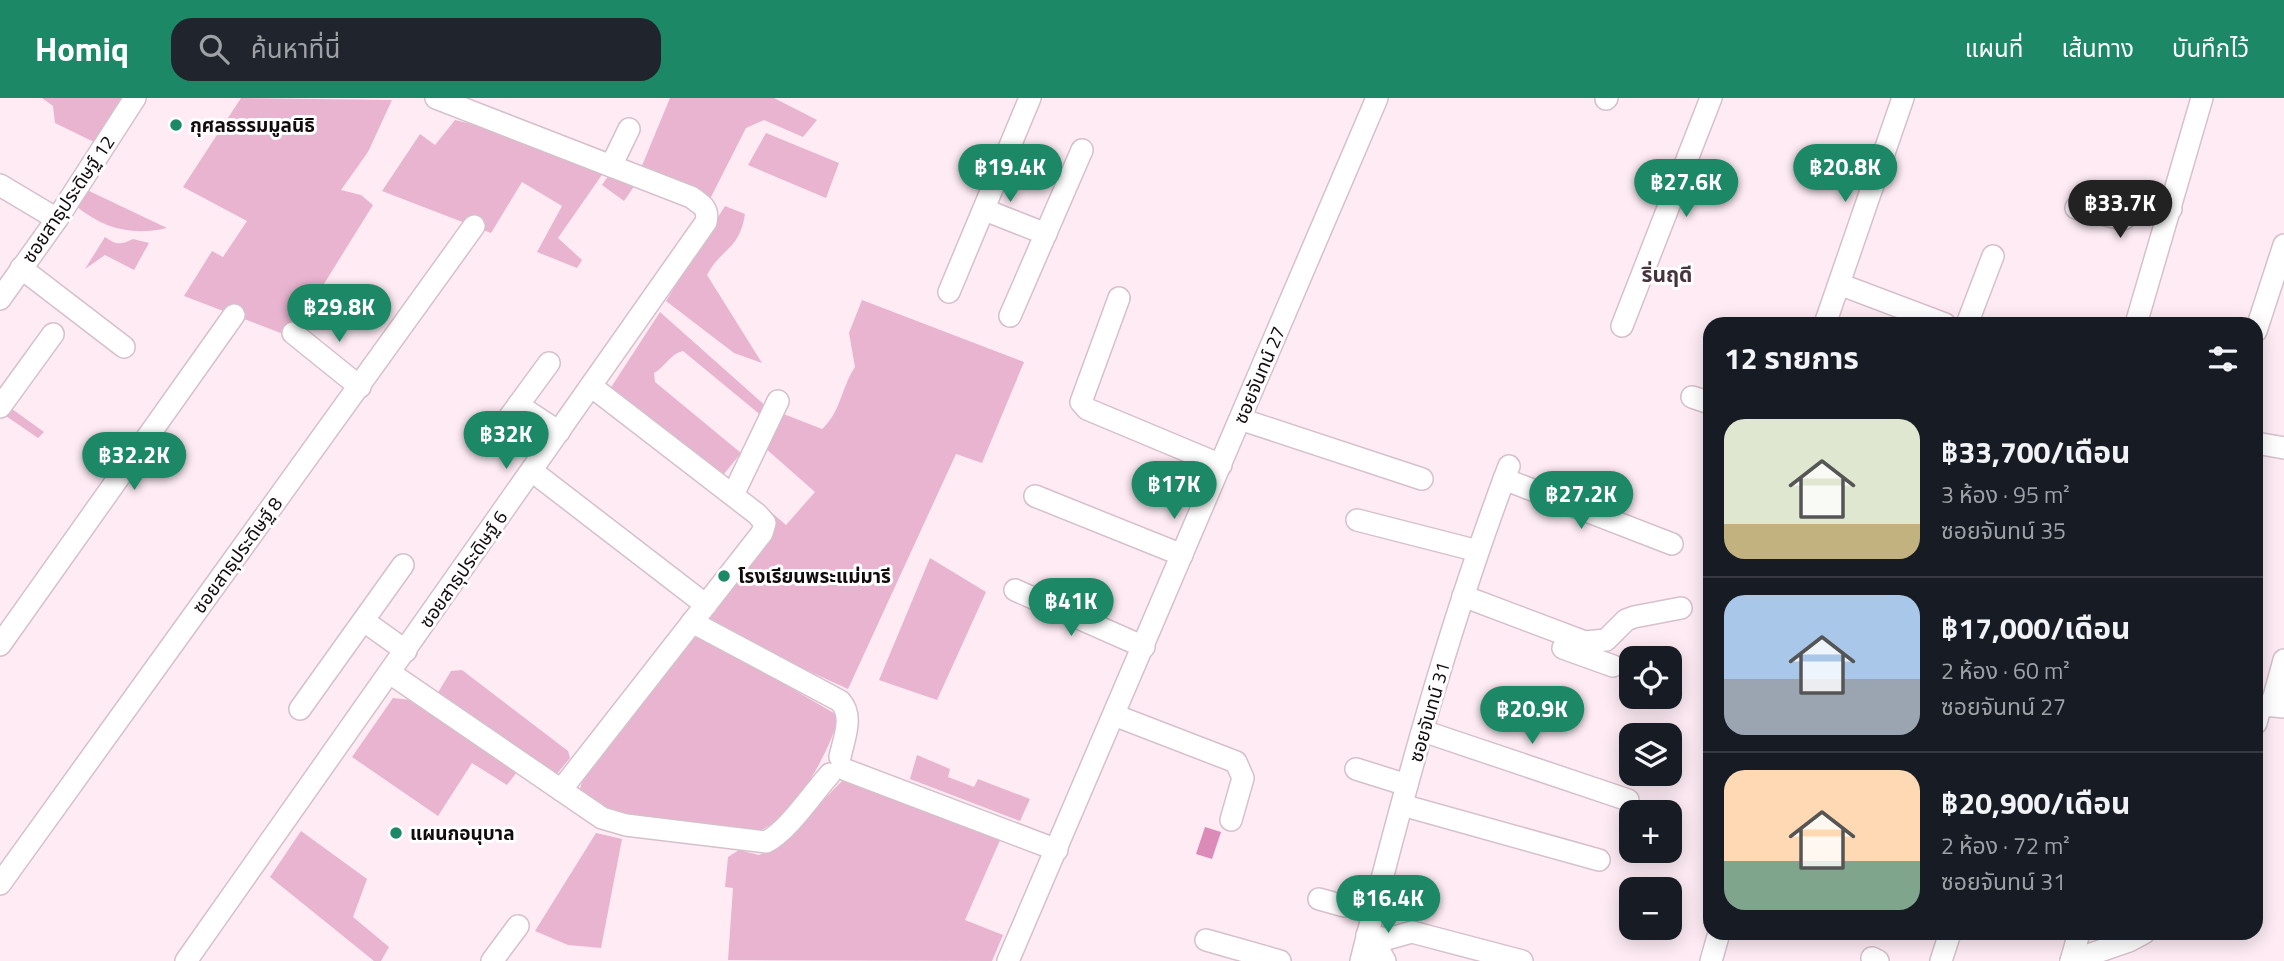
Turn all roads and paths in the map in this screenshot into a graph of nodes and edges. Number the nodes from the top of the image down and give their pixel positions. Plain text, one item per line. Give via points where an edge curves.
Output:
1 (135, 98) edge
2 (1030, 98) edge
3 (1377, 98) edge
4 (1711, 98) edge
5 (1903, 98) edge
6 (2202, 98) edge
7 (449, 101) edge
8 (629, 129) dead end
9 (1082, 149) dead end
10 (611, 166) junction
11 (0, 186) edge
12 (2076, 208) dead end
13 (2171, 209) junction
14 (985, 210) junction
15 (57, 219) junction
16 (474, 226) dead end
17 (1046, 234) junction
18 (2284, 245) edge
19 (1993, 256) dead end
20 (21, 268) junction
21 (2278, 283) edge
22 (1839, 284) junction
23 (949, 292) dead end
24 (1119, 298) dead end
25 (0, 299) edge
26 (234, 315) dead end
27 (1010, 316) dead end
28 (1827, 317) edge
29 (1926, 317) edge
30 (1971, 317) edge
31 (2138, 317) edge
32 (2262, 317) edge
33 (1622, 326) dead end
34 (293, 333) dead end
35 (54, 334) dead end
36 (124, 347) dead end
37 (549, 363) dead end
38 (591, 386) junction
39 (360, 387) junction
40 (778, 401) dead end
41 (518, 405) junction
42 (0, 407) edge
43 (1240, 419) junction
44 (559, 432) junction
45 (489, 444) dead end
46 (2263, 444) edge
47 (2284, 448) edge
48 (1221, 465) junction
49 (532, 471) junction
50 (1422, 479) dead end
51 (733, 495) junction
52 (1035, 496) dead end
53 (1357, 520) dead end
54 (1672, 544) dead end
55 (1478, 551) junction
56 (1182, 555) junction
57 (403, 565) dead end
58 (1015, 590) dead end
59 (1461, 603) junction
60 (706, 605) junction
61 (1681, 608) dead end
62 (364, 621) junction
63 (692, 622) junction
64 (0, 645) edge
65 (1144, 647) junction
66 (406, 651) junction
67 (1613, 666) dead end
68 (2283, 670) edge
69 (390, 673) junction
70 (2278, 705) edge
71 (300, 709) dead end
72 (1114, 715) junction
73 (1423, 731) junction
74 (839, 767) junction
75 (1356, 769) dead end
76 (561, 790) junction
77 (1405, 795) junction
78 (1628, 800) dead end
79 (1231, 820) dead end
80 (1057, 850) junction
81 (1599, 860) dead end
82 (0, 884) edge
83 (1319, 899) dead end
84 (1377, 900) junction
85 (518, 926) dead end
86 (1206, 940) dead end
87 (1717, 940) edge
88 (1948, 940) edge
89 (2077, 940) edge
90 (2129, 940) edge
91 (1364, 949) edge
92 (186, 961) edge
93 (492, 961) edge
94 (1009, 961) edge
95 (1280, 961) edge
96 (1385, 961) edge
97 (1522, 961) edge
98 (1711, 961) edge
99 (1941, 961) edge
100 (2071, 961) edge

1 - 15 street, ซอยสาธุประดิษฐ์ 12
2 - 14 street
3 - 43 street, ซอยจันทน์ 27
4 - 33 street
5 - 22 street
6 - 13 street
7 - 10 street, ซอยสาธุประดิษฐ์ 6
8 - 10 street
9 - 17 street
10 - 38 street, ซอยสาธุประดิษฐ์ 6 via 691,197 705,206 708,214
11 - 15 street
12 - 13 street via 2123,219 2145,204
13 - 31 street
14 - 17 street
14 - 23 street
15 - 20 street, ซอยสาธุประดิษฐ์ 12
16 - 39 street, ซอยสาธุประดิษฐ์ 8
17 - 27 street
18 - 21 street
19 - 30 street
20 - 25 street, ซอยสาธุประดิษฐ์ 12
20 - 36 street
21 - 32 street
22 - 28 street
22 - 29 street
24 - 48 street via 1081,402 1087,409
26 - 64 street
34 - 39 street
35 - 42 street
37 - 41 street
38 - 44 street, ซอยสาธุประดิษฐ์ 6
38 - 51 street
39 - 82 street, ซอยสาธุประดิษฐ์ 8
40 - 51 street
41 - 44 street
41 - 45 street
43 - 48 street, ซอยจันทน์ 27
43 - 50 street
44 - 49 street, ซอยสาธุประดิษฐ์ 6
46 - 47 street
48 - 56 street, ซอยจันทน์ 27
49 - 60 street
49 - 66 street, ซอยสาธุประดิษฐ์ 6
51 - 60 street via 765,523
52 - 56 street
53 - 55 street
54 - 55 street, ซอยจันทน์ 31 via 1507,472
55 - 59 street, ซอยจันทน์ 31
56 - 65 street, ซอยจันทน์ 27
57 - 62 street
58 - 65 street
59 - 61 street via 1584,642 1606,640 1634,617
59 - 67 street
59 - 73 street, ซอยจันทน์ 31
60 - 63 street
62 - 66 street
62 - 71 street
63 - 74 street via 839,701 847,709 848,719
63 - 76 street
65 - 72 street, ซอยจันทน์ 27
66 - 69 street, ซอยสาธุประดิษฐ์ 6
68 - 70 street
69 - 76 street
69 - 92 street, ซอยสาธุประดิษฐ์ 6
72 - 79 street via 1236,762 1243,778
72 - 80 street, ซอยจันทน์ 27
73 - 77 street, ซอยจันทน์ 31
73 - 78 street
74 - 76 street via 780,835 766,842 626,825 602,818
74 - 80 street
75 - 77 street
77 - 81 street
77 - 84 street, ซอยจันทน์ 31
80 - 94 street, ซอยจันทน์ 27
83 - 84 street via 1344,906 1358,898
84 - 91 street, ซอยจันทน์ 31
85 - 93 street
86 - 95 street
87 - 98 street
88 - 99 street
89 - 100 street
90 - 100 street
91 - 96 street via 1379,953
91 - 97 street via 1412,932

